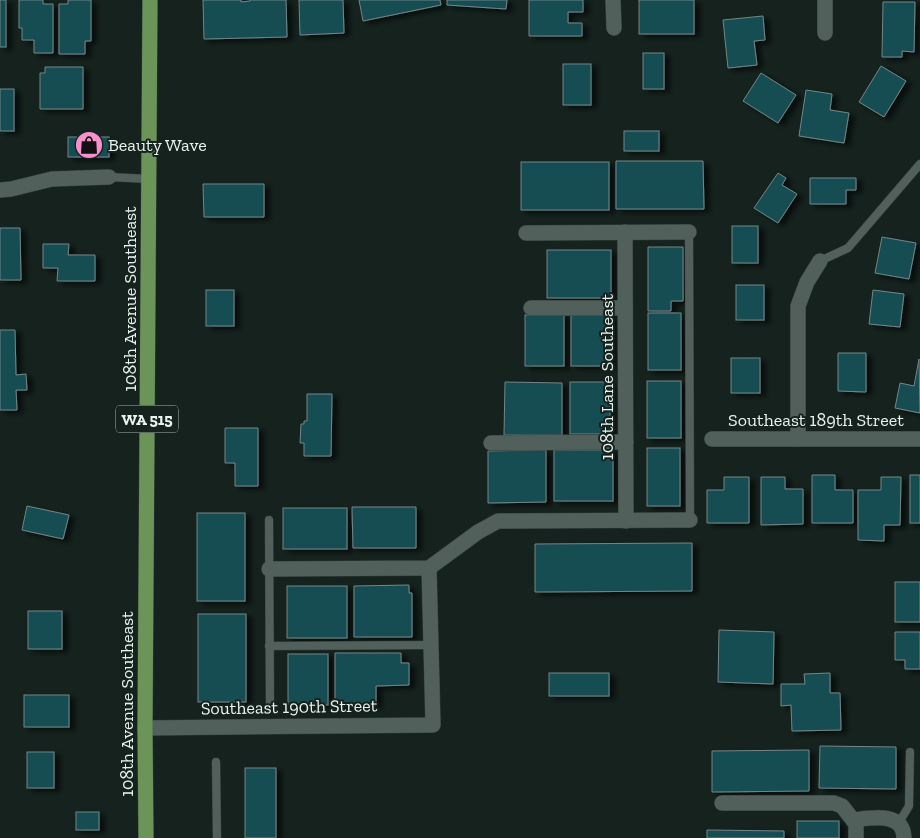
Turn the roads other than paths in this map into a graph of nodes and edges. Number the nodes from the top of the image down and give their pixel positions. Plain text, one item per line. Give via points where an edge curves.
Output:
1 (150, 0) edge
2 (613, 0) edge
3 (825, 0) edge
4 (614, 28) dead end
5 (824, 33) dead end
6 (920, 164) edge
7 (109, 177) joint
8 (149, 179) junction
9 (0, 190) edge
10 (625, 232) junction
11 (689, 232) joint
12 (526, 233) dead end
13 (820, 261) joint
14 (531, 308) dead end
15 (625, 308) junction
16 (798, 439) junction
17 (920, 439) edge
18 (712, 440) dead end
19 (491, 442) dead end
20 (626, 442) junction
21 (269, 520) dead end
22 (690, 520) joint
23 (626, 521) junction
24 (429, 568) junction
25 (269, 569) junction
26 (431, 645) junction
27 (269, 646) junction
28 (270, 708) dead end
29 (145, 728) junction
30 (910, 752) dead end
31 (216, 762) dead end
32 (722, 803) dead end
33 (853, 820) junction
34 (898, 824) junction
35 (146, 838) edge
36 (218, 838) edge
37 (856, 838) edge
38 (904, 838) edge

1 - 8 main road, 108th Avenue Southeast / WA 515
2 - 4 street
3 - 5 street
6 - 13 lane via 848,248
7 - 8 lane
7 - 9 street via 52,179
8 - 29 main road, 108th Avenue Southeast / WA 515
10 - 11 street
10 - 12 street
10 - 15 street, 108th Lane Southeast
11 - 22 lane
13 - 16 street via 798,306
14 - 15 street
15 - 20 street, 108th Lane Southeast
16 - 17 street, Southeast 189th Street
16 - 18 street, Southeast 189th Street
19 - 20 street
20 - 23 street, 108th Lane Southeast
21 - 25 lane
22 - 23 street
23 - 24 street via 498,521
24 - 25 street
24 - 26 street
25 - 27 lane
26 - 27 lane
26 - 29 street, Southeast 190th Street via 433,725
27 - 28 lane
29 - 35 main road, 108th Avenue Southeast / WA 515
30 - 34 lane via 909,806
31 - 36 lane
32 - 33 street via 834,803 842,806
33 - 34 street via 891,819
33 - 37 street
34 - 38 street via 904,830

